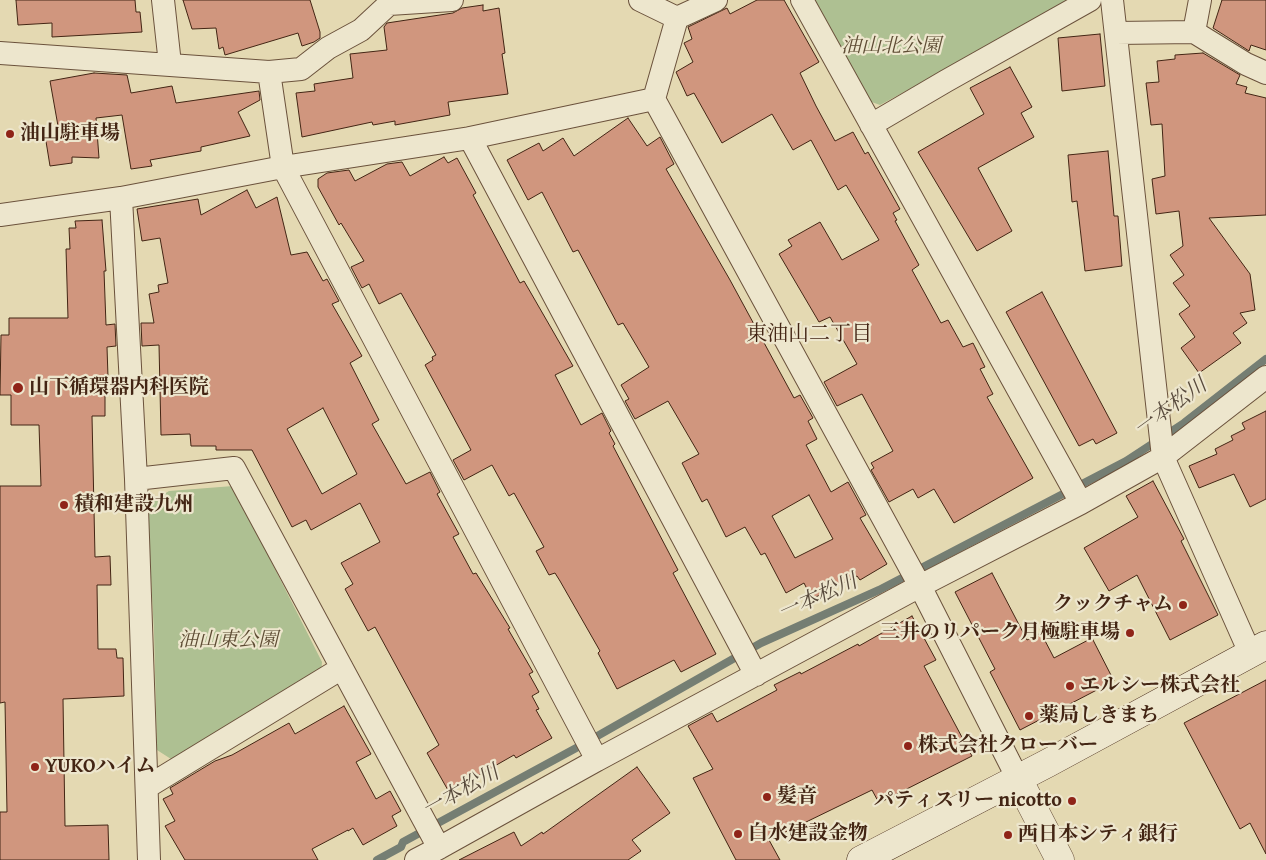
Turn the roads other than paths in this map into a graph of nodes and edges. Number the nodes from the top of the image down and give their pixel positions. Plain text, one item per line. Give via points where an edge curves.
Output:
1 (163, 0) edge
2 (452, 0) edge
3 (640, 0) edge
4 (716, 0) edge
5 (802, 0) edge
6 (1090, 0) edge
7 (1112, 0) edge
8 (1200, 0) edge
9 (389, 2) edge
10 (677, 18) junction
11 (1194, 32) junction
12 (1116, 33) junction
13 (0, 53) edge
14 (170, 64) junction
15 (269, 72) junction
16 (1266, 73) edge
17 (654, 99) junction
18 (871, 125) junction
19 (470, 138) junction
20 (283, 167) junction
21 (121, 198) junction
22 (0, 215) edge
23 (1266, 378) edge
24 (1163, 451) junction
25 (136, 479) junction
26 (1078, 498) junction
27 (913, 575) junction
28 (1258, 649) edge
29 (342, 668) junction
30 (754, 670) junction
31 (591, 749) junction
32 (1018, 779) junction
33 (147, 786) junction
34 (436, 843) junction
35 (150, 860) edge
36 (416, 860) edge
37 (861, 860) edge
38 (1060, 860) edge

1 - 14 street
2 - 9 street
3 - 10 street
4 - 10 street
5 - 18 street
6 - 18 street
7 - 12 street
8 - 11 street
9 - 15 street via 360,30 328,48 301,69
10 - 17 street
11 - 12 street
11 - 16 street
12 - 24 street
13 - 14 street
14 - 15 street
15 - 20 street
17 - 19 street
17 - 27 street
18 - 26 street
19 - 20 street
19 - 30 street
20 - 21 street
20 - 31 street
21 - 22 street
21 - 25 street
23 - 24 street
24 - 26 street
24 - 28 street
25 - 29 street via 234,468
25 - 33 street
26 - 27 street
27 - 30 street
27 - 32 street
28 - 32 main road
29 - 33 street
29 - 34 street
30 - 31 street
31 - 34 street
32 - 37 main road
32 - 38 main road
33 - 35 street
34 - 36 street

